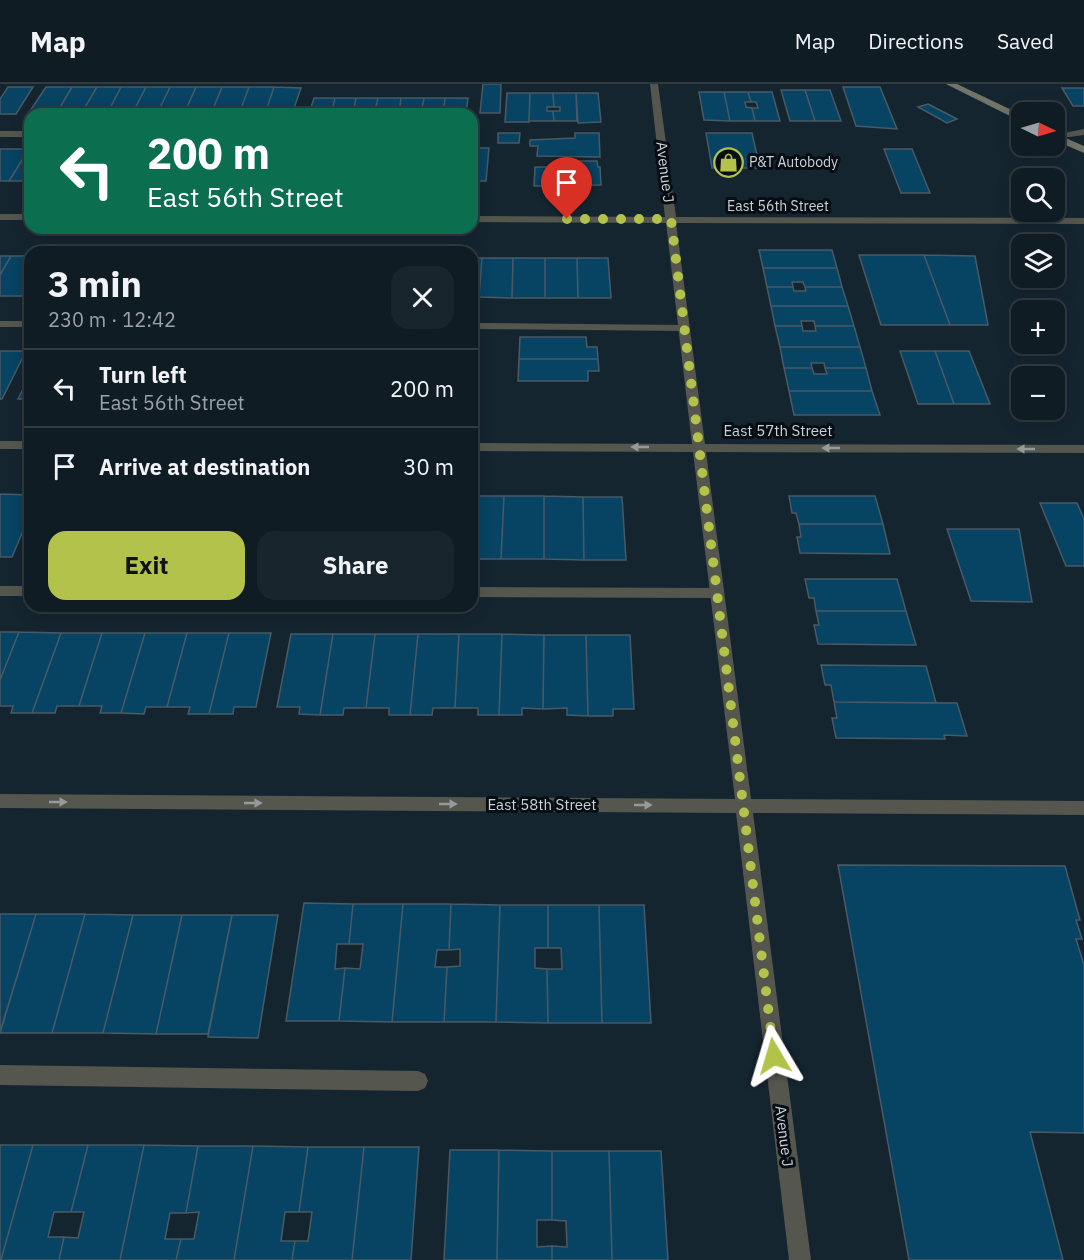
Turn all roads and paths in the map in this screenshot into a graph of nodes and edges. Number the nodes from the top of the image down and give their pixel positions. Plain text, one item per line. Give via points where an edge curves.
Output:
1 (654, 84) edge
2 (950, 84) edge
3 (1011, 114) edge
4 (1084, 132) edge
5 (0, 134) edge
6 (24, 134) edge
7 (1065, 135) edge
8 (1065, 141) edge
9 (1084, 150) edge
10 (0, 217) edge
11 (24, 217) edge
12 (478, 219) edge
13 (671, 219) junction
14 (1084, 220) edge
15 (0, 324) edge
16 (24, 324) edge
17 (478, 326) edge
18 (684, 327) junction
19 (0, 445) edge
20 (24, 445) edge
21 (478, 447) edge
22 (699, 447) junction
23 (1084, 449) edge
24 (0, 591) edge
25 (24, 591) edge
26 (478, 592) edge
27 (717, 593) junction
28 (0, 801) edge
29 (743, 806) junction
30 (1084, 808) edge
31 (0, 1075) edge
32 (418, 1081) dead end
33 (800, 1260) edge

1 - 13 street, Avenue J
2 - 3 main road
4 - 7 street
5 - 6 street
8 - 9 main road
10 - 11 street
12 - 13 street, East 56th Street
13 - 14 street, East 56th Street
13 - 18 street, Avenue J
15 - 16 street
17 - 18 street
18 - 22 street, Avenue J
19 - 20 street
22 -> 21 street, East 57th Street
23 -> 22 street, East 57th Street
22 - 27 street, Avenue J
24 - 25 street
26 - 27 street
27 - 29 street, Avenue J
28 -> 29 street, East 58th Street
29 - 30 street, East 58th Street
29 - 33 street, Avenue J
31 - 32 street

